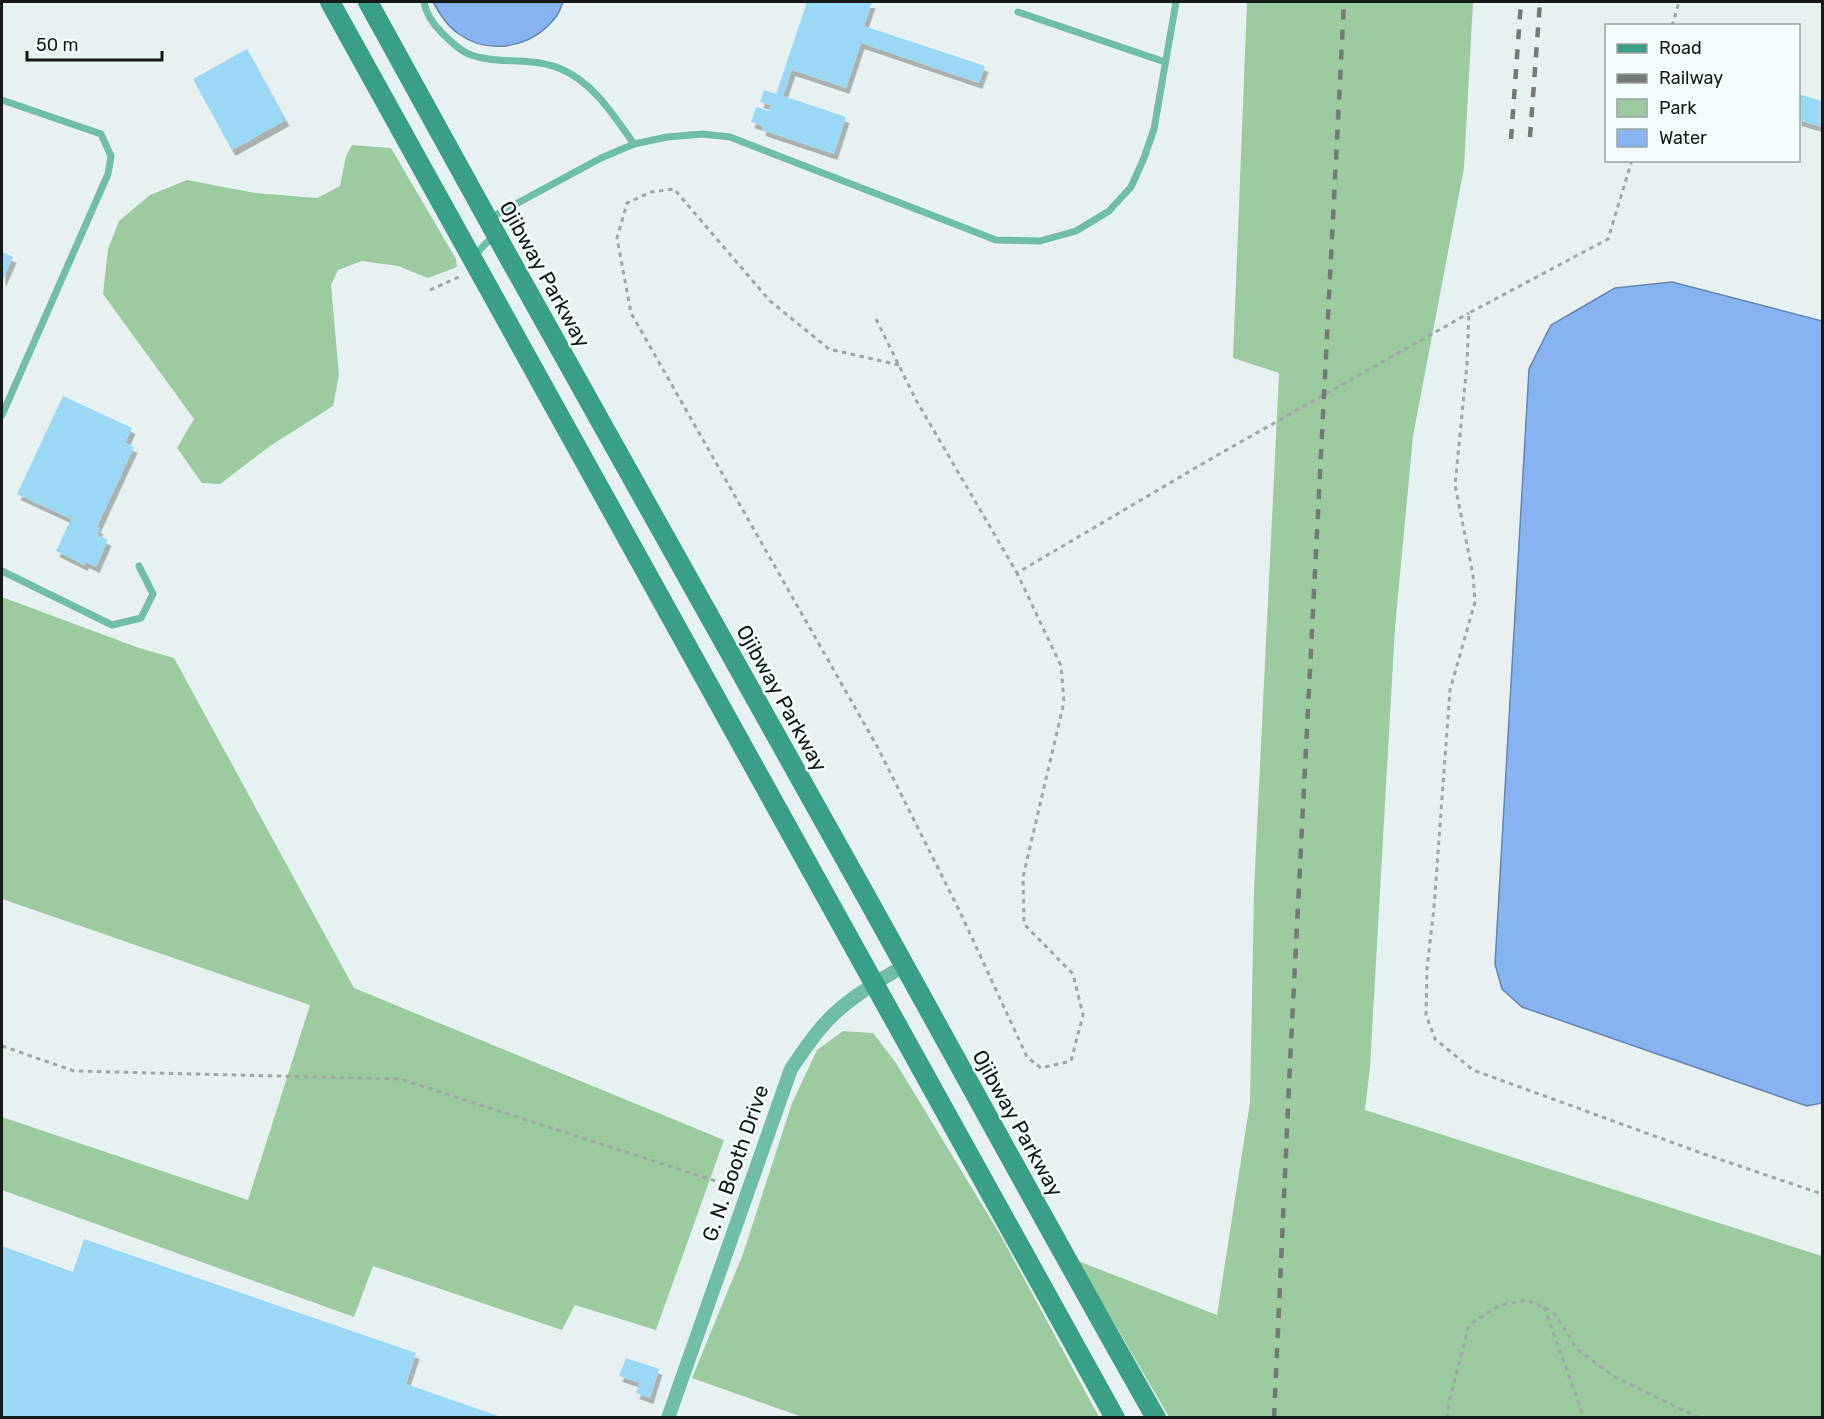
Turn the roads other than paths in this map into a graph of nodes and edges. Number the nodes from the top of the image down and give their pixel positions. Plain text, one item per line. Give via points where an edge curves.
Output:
1 (330, 2) edge
2 (368, 2) edge
3 (424, 2) edge
4 (1176, 2) edge
5 (1018, 12) dead end
6 (1165, 62) junction
7 (2, 100) edge
8 (634, 144) junction
9 (491, 227) junction
10 (476, 263) junction
11 (2, 416) edge
12 (139, 566) dead end
13 (2, 571) edge
14 (904, 966) junction
15 (875, 983) junction
16 (668, 1418) edge
17 (1115, 1418) edge
18 (1156, 1418) edge

1 - 10 main road
2 - 9 main road, Ojibway Parkway
3 - 8 lane via 436,28 471,55 540,62 583,82 596,93
4 - 6 lane
5 - 6 lane
6 - 8 lane via 1154,129 1131,187 1109,211 1076,231 1040,242 996,240 730,137 702,134
7 - 11 lane via 101,134 111,156 108,174
8 - 9 lane via 601,158
9 - 10 lane
9 - 14 main road, Ojibway Parkway
10 - 15 main road
12 - 13 lane via 153,594 141,618 112,625
14 - 15 street, G. N. Booth Drive
14 - 18 main road, Ojibway Parkway
15 - 16 street, G. N. Booth Drive via 822,1027 791,1069
15 - 17 main road

